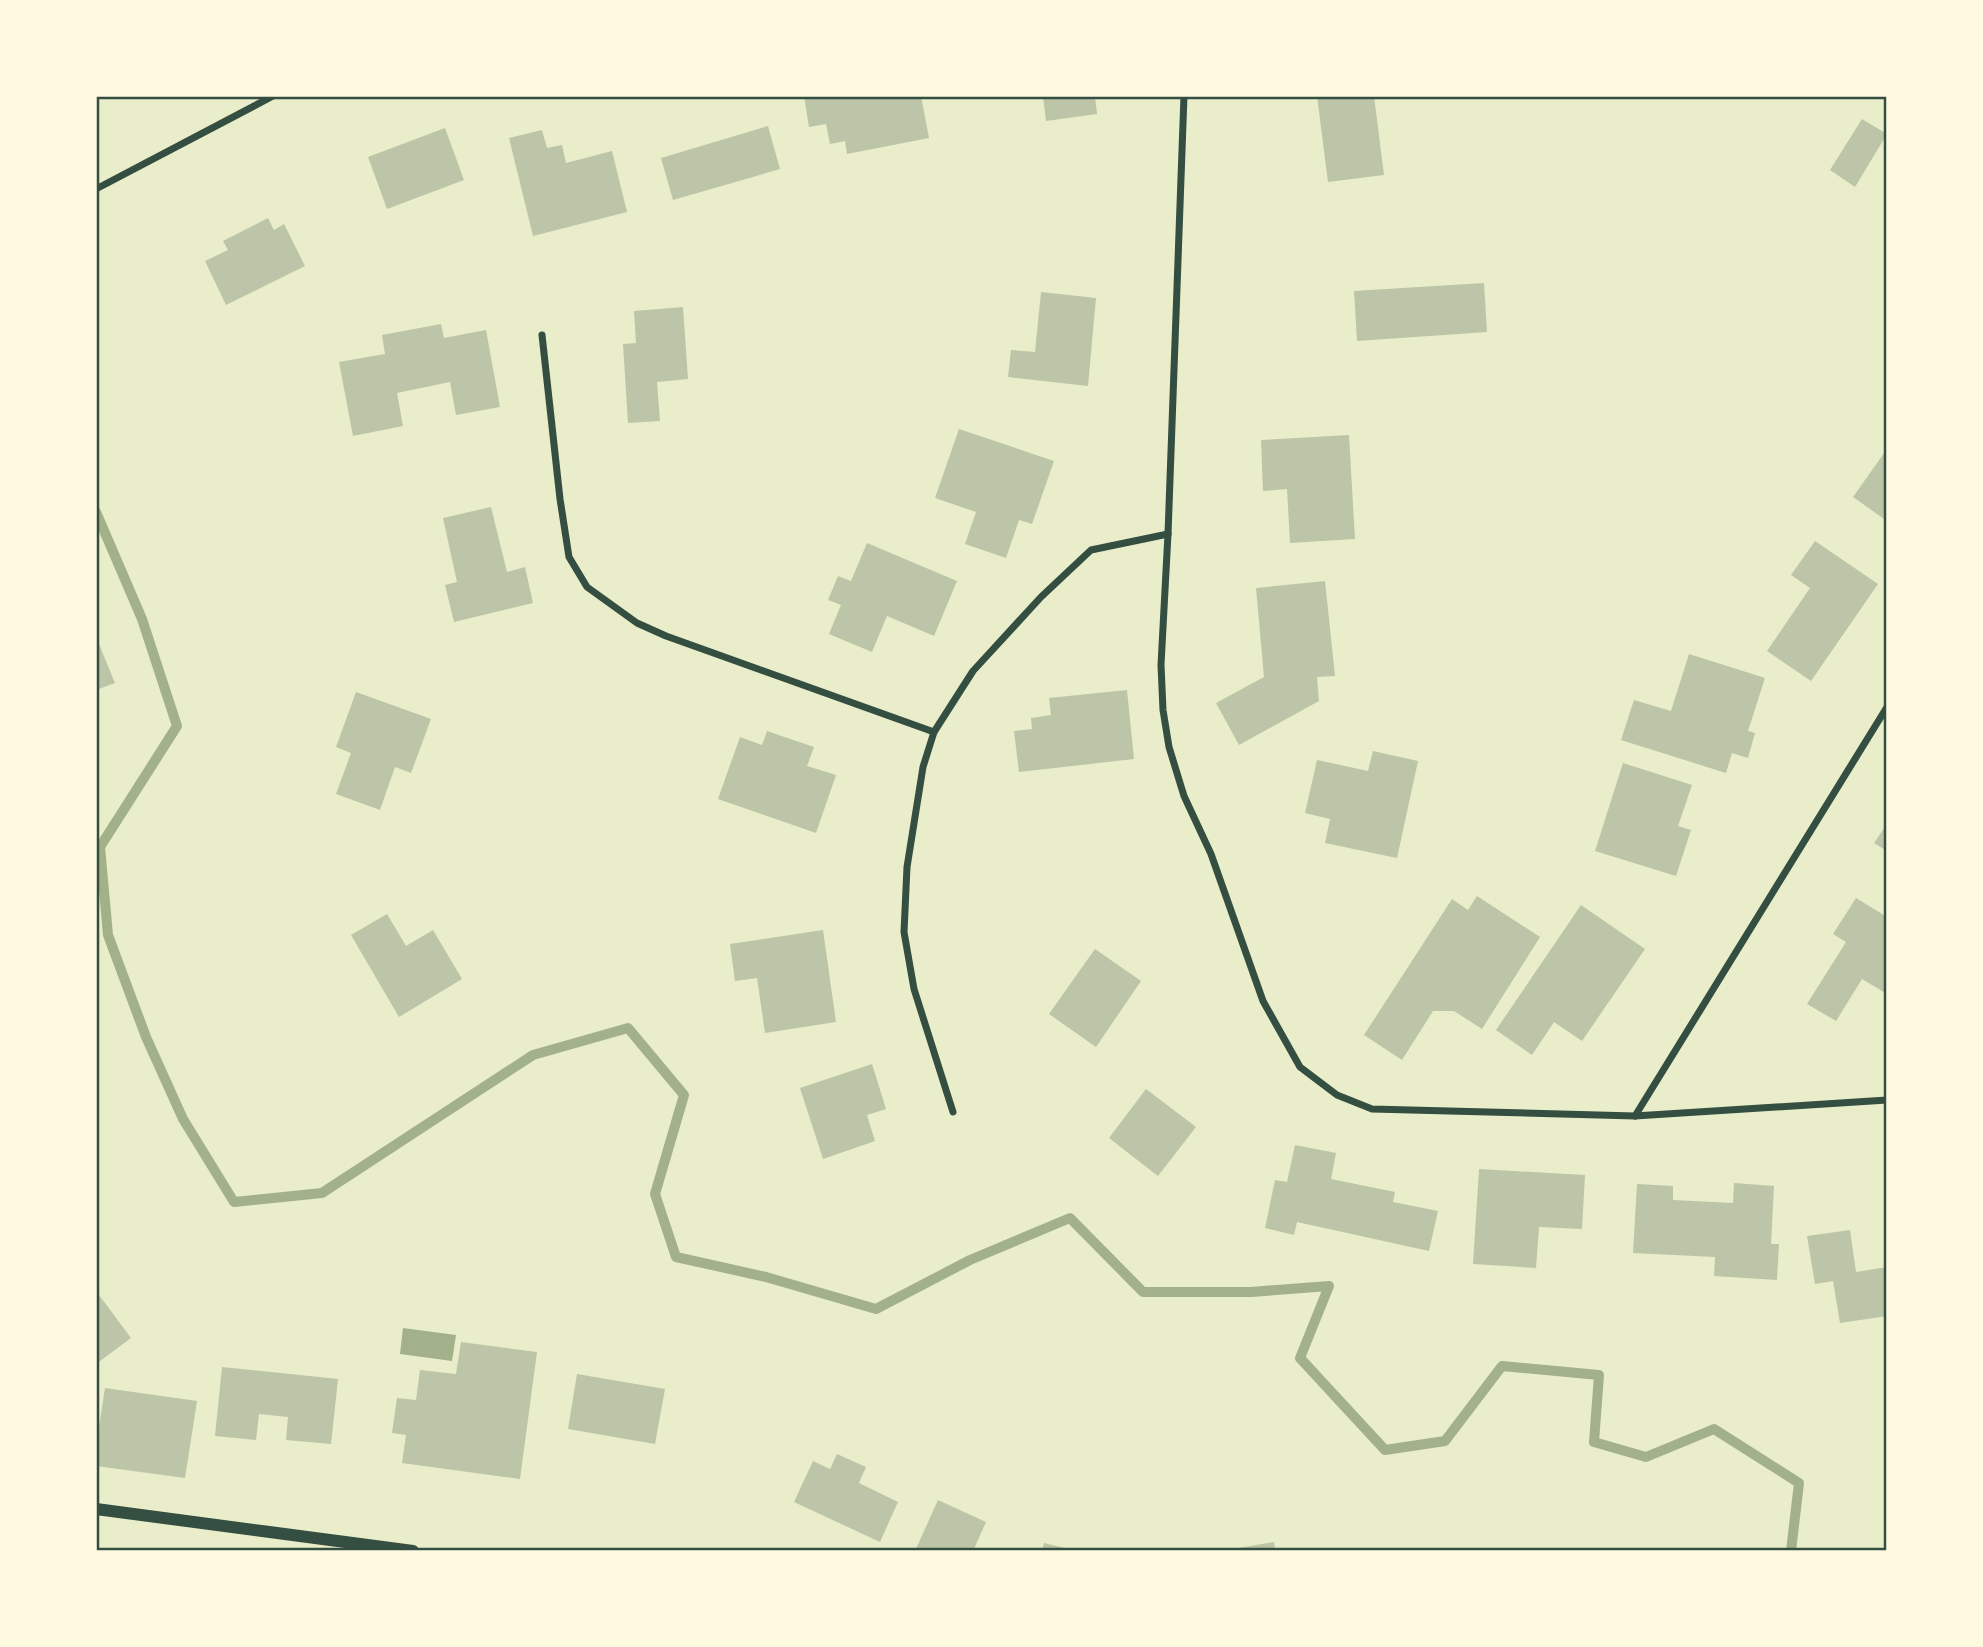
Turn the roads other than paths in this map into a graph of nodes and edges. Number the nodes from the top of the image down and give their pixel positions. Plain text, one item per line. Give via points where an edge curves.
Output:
1 (273, 96) edge
2 (1184, 96) edge
3 (96, 190) edge
4 (542, 335) dead end
5 (1168, 534) junction
6 (1887, 708) edge
7 (934, 732) junction
8 (1887, 1100) edge
9 (953, 1112) dead end
10 (1635, 1116) junction
11 (96, 1509) edge
12 (414, 1551) edge

1 - 3 street
2 - 5 street
4 - 7 street via 569,556 587,587 637,623 666,636
5 - 7 street via 1091,550 973,671
5 - 10 street via 1161,665 1169,747 1263,1001 1300,1067 1337,1095 1372,1109
6 - 10 street
7 - 9 street via 923,767 906,867 904,932 914,989
8 - 10 street
11 - 12 street

